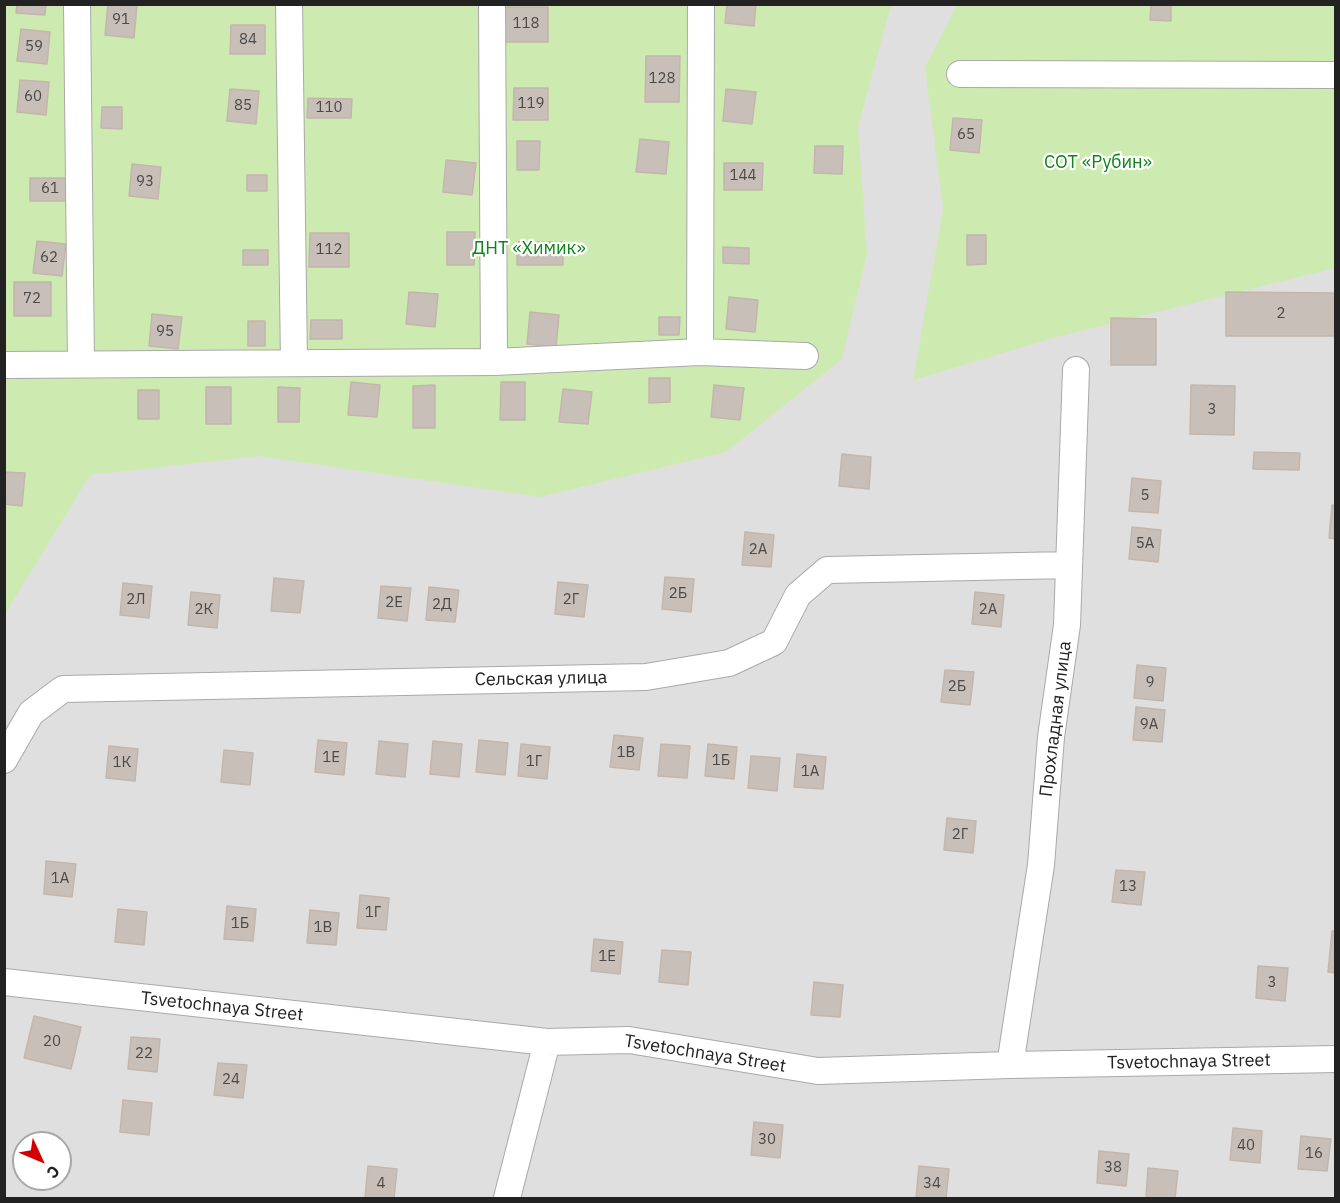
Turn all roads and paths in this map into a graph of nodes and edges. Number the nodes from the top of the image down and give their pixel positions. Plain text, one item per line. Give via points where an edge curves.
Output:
1 (77, 4) edge
2 (289, 4) edge
3 (492, 4) edge
4 (701, 4) edge
5 (960, 74) dead end
6 (1335, 75) edge
7 (700, 352) junction
8 (805, 356) dead end
9 (494, 362) junction
10 (294, 363) junction
11 (81, 364) junction
12 (4, 365) edge
13 (1076, 370) dead end
14 (1069, 565) junction
15 (4, 760) edge
16 (4, 982) edge
17 (547, 1042) junction
18 (1335, 1059) edge
19 (1010, 1065) junction
20 (507, 1198) edge

1 - 11 street
2 - 10 street
3 - 9 street
4 - 7 street
5 - 6 street
7 - 8 street
7 - 9 street
9 - 10 street
10 - 11 street
11 - 12 street
13 - 14 street, Прохладная улица
14 - 15 street, Сельская улица via 826,570 798,595 774,642 729,663 646,677 63,689 31,713
14 - 19 street, Прохладная улица via 1067,625 1051,737 1041,865
16 - 17 street, Tsvetochnaya Street
17 - 19 street, Tsvetochnaya Street via 629,1040 818,1071
17 - 20 street
18 - 19 street, Tsvetochnaya Street

